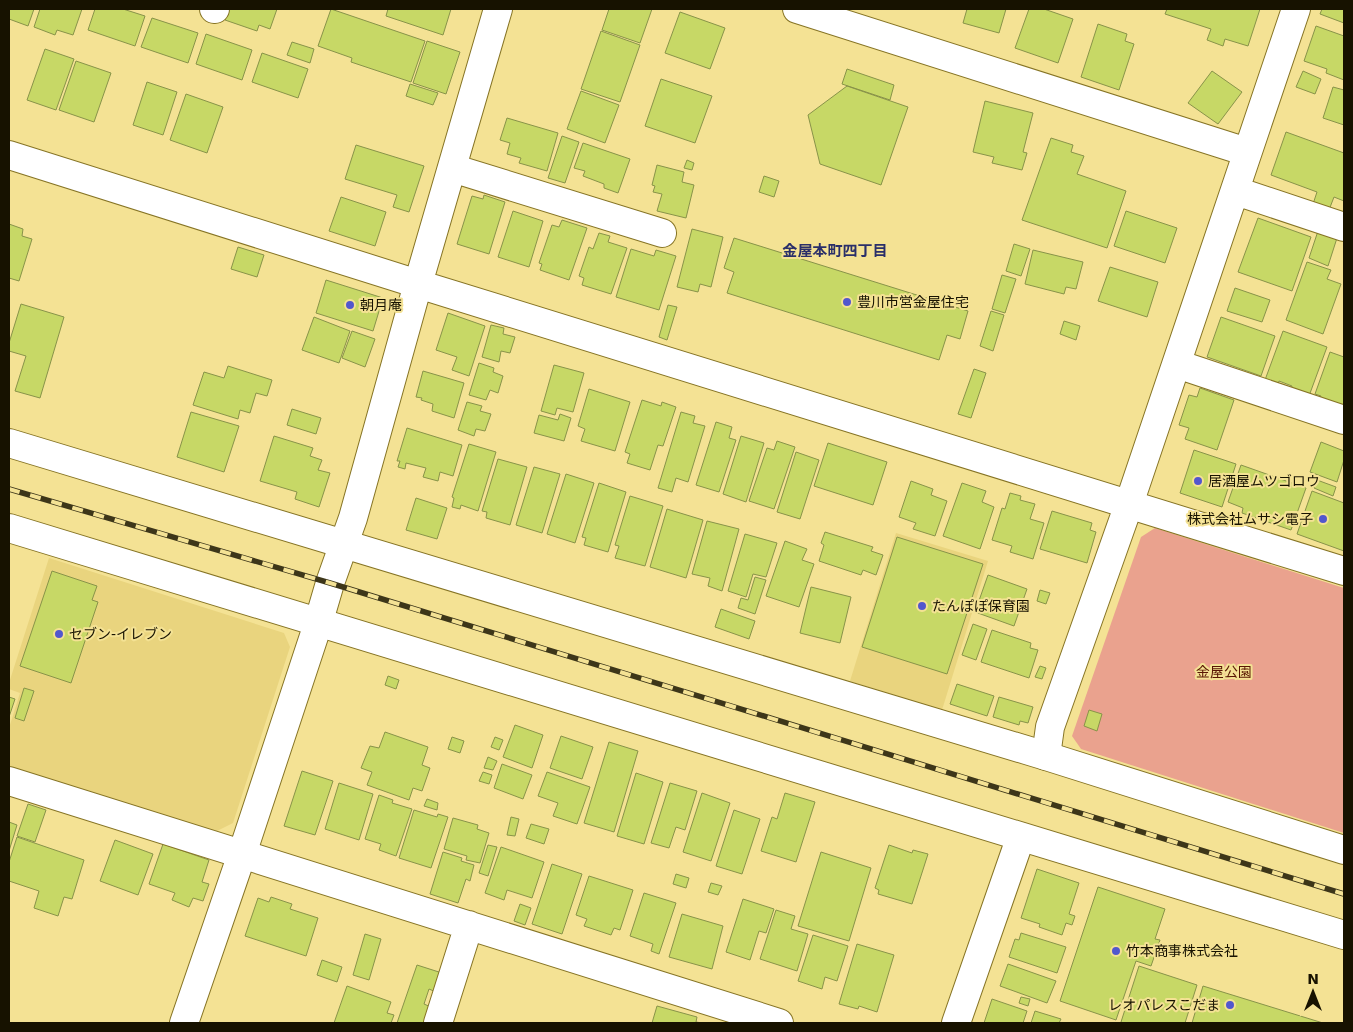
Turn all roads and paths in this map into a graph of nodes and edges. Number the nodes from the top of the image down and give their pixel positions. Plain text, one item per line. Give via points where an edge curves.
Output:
1 (498, 9) edge
2 (797, 9) edge
3 (1296, 9) edge
4 (1247, 152) junction
5 (9, 155) edge
6 (452, 168) junction
7 (1236, 191) junction
8 (1344, 227) edge
9 (662, 233) dead end
10 (418, 284) junction
11 (1177, 364) junction
12 (1344, 420) edge
13 (9, 443) edge
14 (1129, 504) junction
15 (9, 528) edge
16 (343, 545) junction
17 (1344, 571) edge
18 (318, 624) junction
19 (1046, 756) junction
20 (9, 781) edge
21 (1020, 838) junction
22 (1344, 850) edge
23 (242, 854) junction
24 (469, 925) junction
25 (1344, 935) edge
26 (723, 1015) edge
27 (184, 1023) edge
28 (438, 1023) edge
29 (778, 1023) edge
30 (956, 1023) edge

1 - 6 street
2 - 4 street
3 - 4 street
4 - 7 street
5 - 10 street
6 - 9 street
6 - 10 street
7 - 8 street
7 - 11 street
10 - 14 street
10 - 16 street
11 - 12 street
11 - 14 street
13 - 16 street
14 - 17 street
14 - 19 street via 1050,727
15 - 18 street
16 - 18 street
16 - 19 street
18 - 21 street
18 - 23 street
19 - 22 street
20 - 23 street
21 - 25 street
21 - 30 street
23 - 24 street
23 - 27 street
24 - 26 street
24 - 28 street
26 - 29 street

